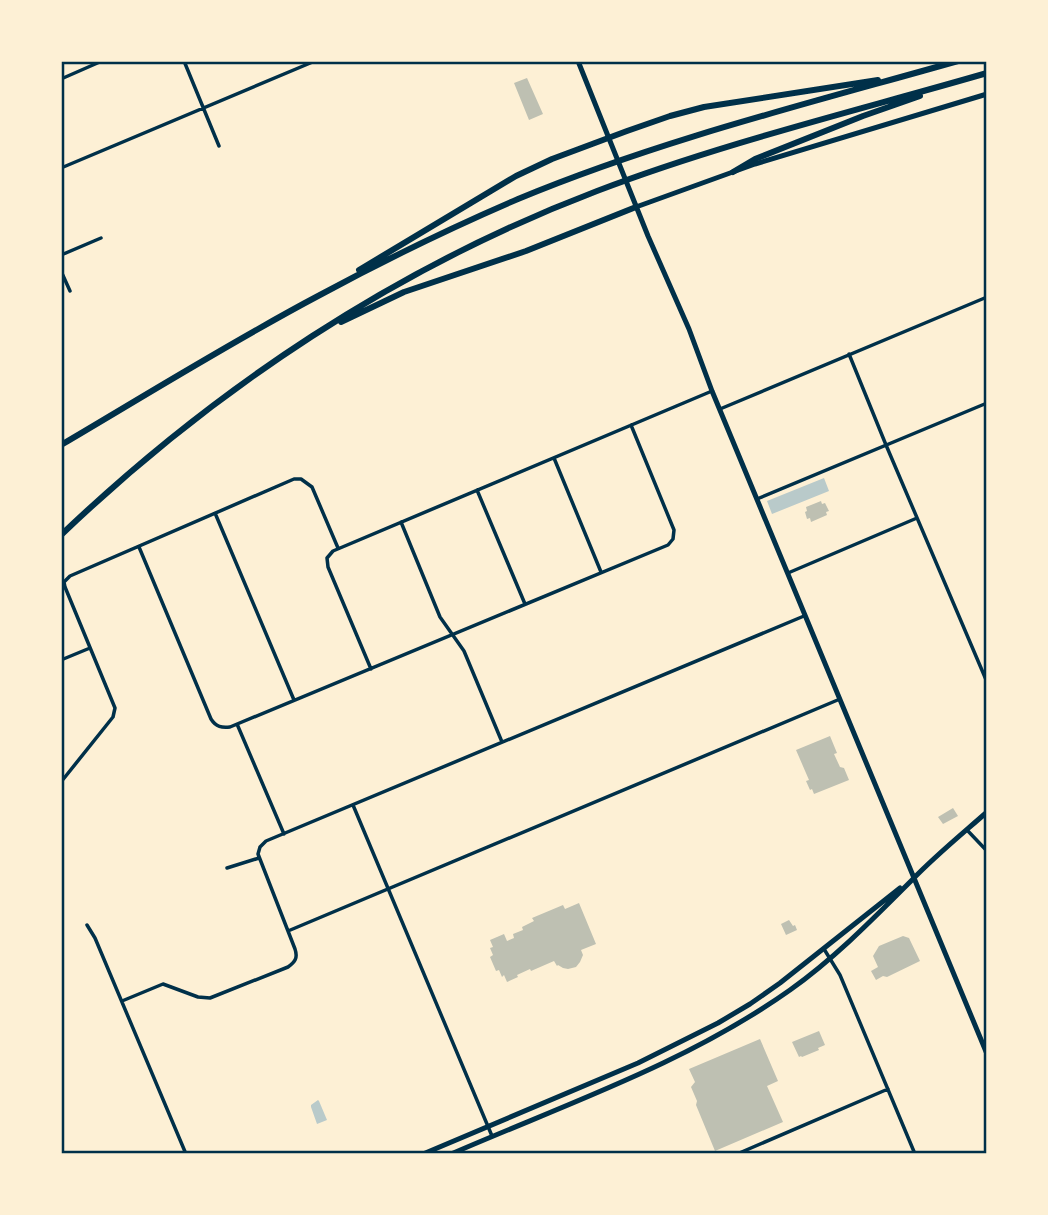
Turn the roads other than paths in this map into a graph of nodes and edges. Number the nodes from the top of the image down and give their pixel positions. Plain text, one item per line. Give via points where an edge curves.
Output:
1 (103, 61) edge
2 (184, 61) edge
3 (315, 61) edge
4 (578, 61) edge
5 (958, 61) edge
6 (921, 72) junction
7 (987, 73) edge
8 (978, 76) junction
9 (61, 79) edge
10 (987, 94) edge
11 (203, 107) junction
12 (608, 138) junction
13 (219, 146) dead end
14 (61, 168) edge
15 (733, 172) junction
16 (636, 207) junction
17 (101, 238) dead end
18 (61, 256) edge
19 (61, 271) edge
20 (70, 291) dead end
21 (987, 297) edge
22 (310, 300) junction
23 (297, 347) junction
24 (849, 354) junction
25 (712, 391) junction
26 (987, 403) edge
27 (720, 409) junction
28 (631, 425) junction
29 (61, 445) edge
30 (886, 445) junction
31 (554, 457) junction
32 (477, 490) junction
33 (757, 499) junction
34 (215, 513) junction
35 (917, 518) junction
36 (401, 522) junction
37 (61, 535) edge
38 (139, 547) junction
39 (338, 548) junction
40 (601, 572) junction
41 (788, 573) junction
42 (525, 604) junction
43 (805, 615) junction
44 (452, 634) junction
45 (90, 648) junction
46 (61, 660) edge
47 (371, 669) junction
48 (987, 682) edge
49 (840, 699) junction
50 (294, 700) junction
51 (237, 724) junction
52 (502, 742) junction
53 (61, 782) edge
54 (353, 805) junction
55 (987, 812) edge
56 (967, 830) junction
57 (284, 834) junction
58 (987, 851) edge
59 (259, 858) junction
60 (227, 868) dead end
61 (914, 878) junction
62 (388, 890) junction
63 (87, 925) dead end
64 (288, 931) junction
65 (824, 948) junction
66 (831, 958) junction
67 (122, 1002) junction
68 (987, 1054) edge
69 (888, 1089) junction
70 (488, 1126) junction
71 (492, 1136) junction
72 (186, 1154) edge
73 (423, 1154) edge
74 (451, 1154) edge
75 (737, 1154) edge
76 (915, 1154) edge

1 - 9 street
2 - 11 street
3 - 11 street
4 - 12 main road
5 - 6 highway
6 - 12 highway via 704,107
6 - 22 highway via 596,169 470,220
7 - 8 highway
8 - 15 highway via 863,116
8 - 23 highway via 710,152 603,188 451,256
10 - 15 main road
11 - 13 street
11 - 14 street
12 - 16 main road
12 - 22 highway via 516,176
15 - 16 main road
16 - 23 highway via 404,292
16 - 25 main road
17 - 18 street
19 - 20 street
21 - 24 street
22 - 29 highway
23 - 37 highway via 178,432
24 - 27 street
24 - 30 street
25 - 27 main road
25 - 28 street
26 - 30 street
27 - 33 main road
28 - 31 street
28 - 40 street via 674,535 668,545
30 - 33 street
30 - 35 street
31 - 32 street
31 - 40 street
32 - 36 street
32 - 42 street
33 - 41 main road
34 - 38 street
34 - 39 street via 301,479 312,486
34 - 50 street
35 - 41 street
35 - 48 street
36 - 39 street
36 - 44 street via 440,617
38 - 45 street via 64,582
38 - 51 street via 213,723 225,728
39 - 47 street via 329,554 328,567
40 - 42 street
41 - 43 main road
42 - 44 street
43 - 49 main road
43 - 52 street
44 - 47 street
44 - 52 street via 464,651
45 - 46 street
45 - 53 street via 115,712
47 - 50 street
49 - 61 main road
49 - 62 street
50 - 51 street
51 - 57 street
52 - 54 street
54 - 57 street
54 - 62 street
55 - 56 main road
56 - 58 street
56 - 61 main road
57 - 59 street via 262,844
59 - 60 street
59 - 64 street
61 - 65 main road
61 - 66 main road
61 - 68 main road
62 - 64 street
62 - 70 street
63 - 67 street
64 - 67 street via 296,957 288,967 207,998 163,984
65 - 66 street
65 - 70 main road via 768,992 698,1034
66 - 69 street
66 - 71 main road via 770,1003 688,1051
67 - 72 street
69 - 75 street
69 - 76 street
70 - 71 street
70 - 73 main road
71 - 74 main road

